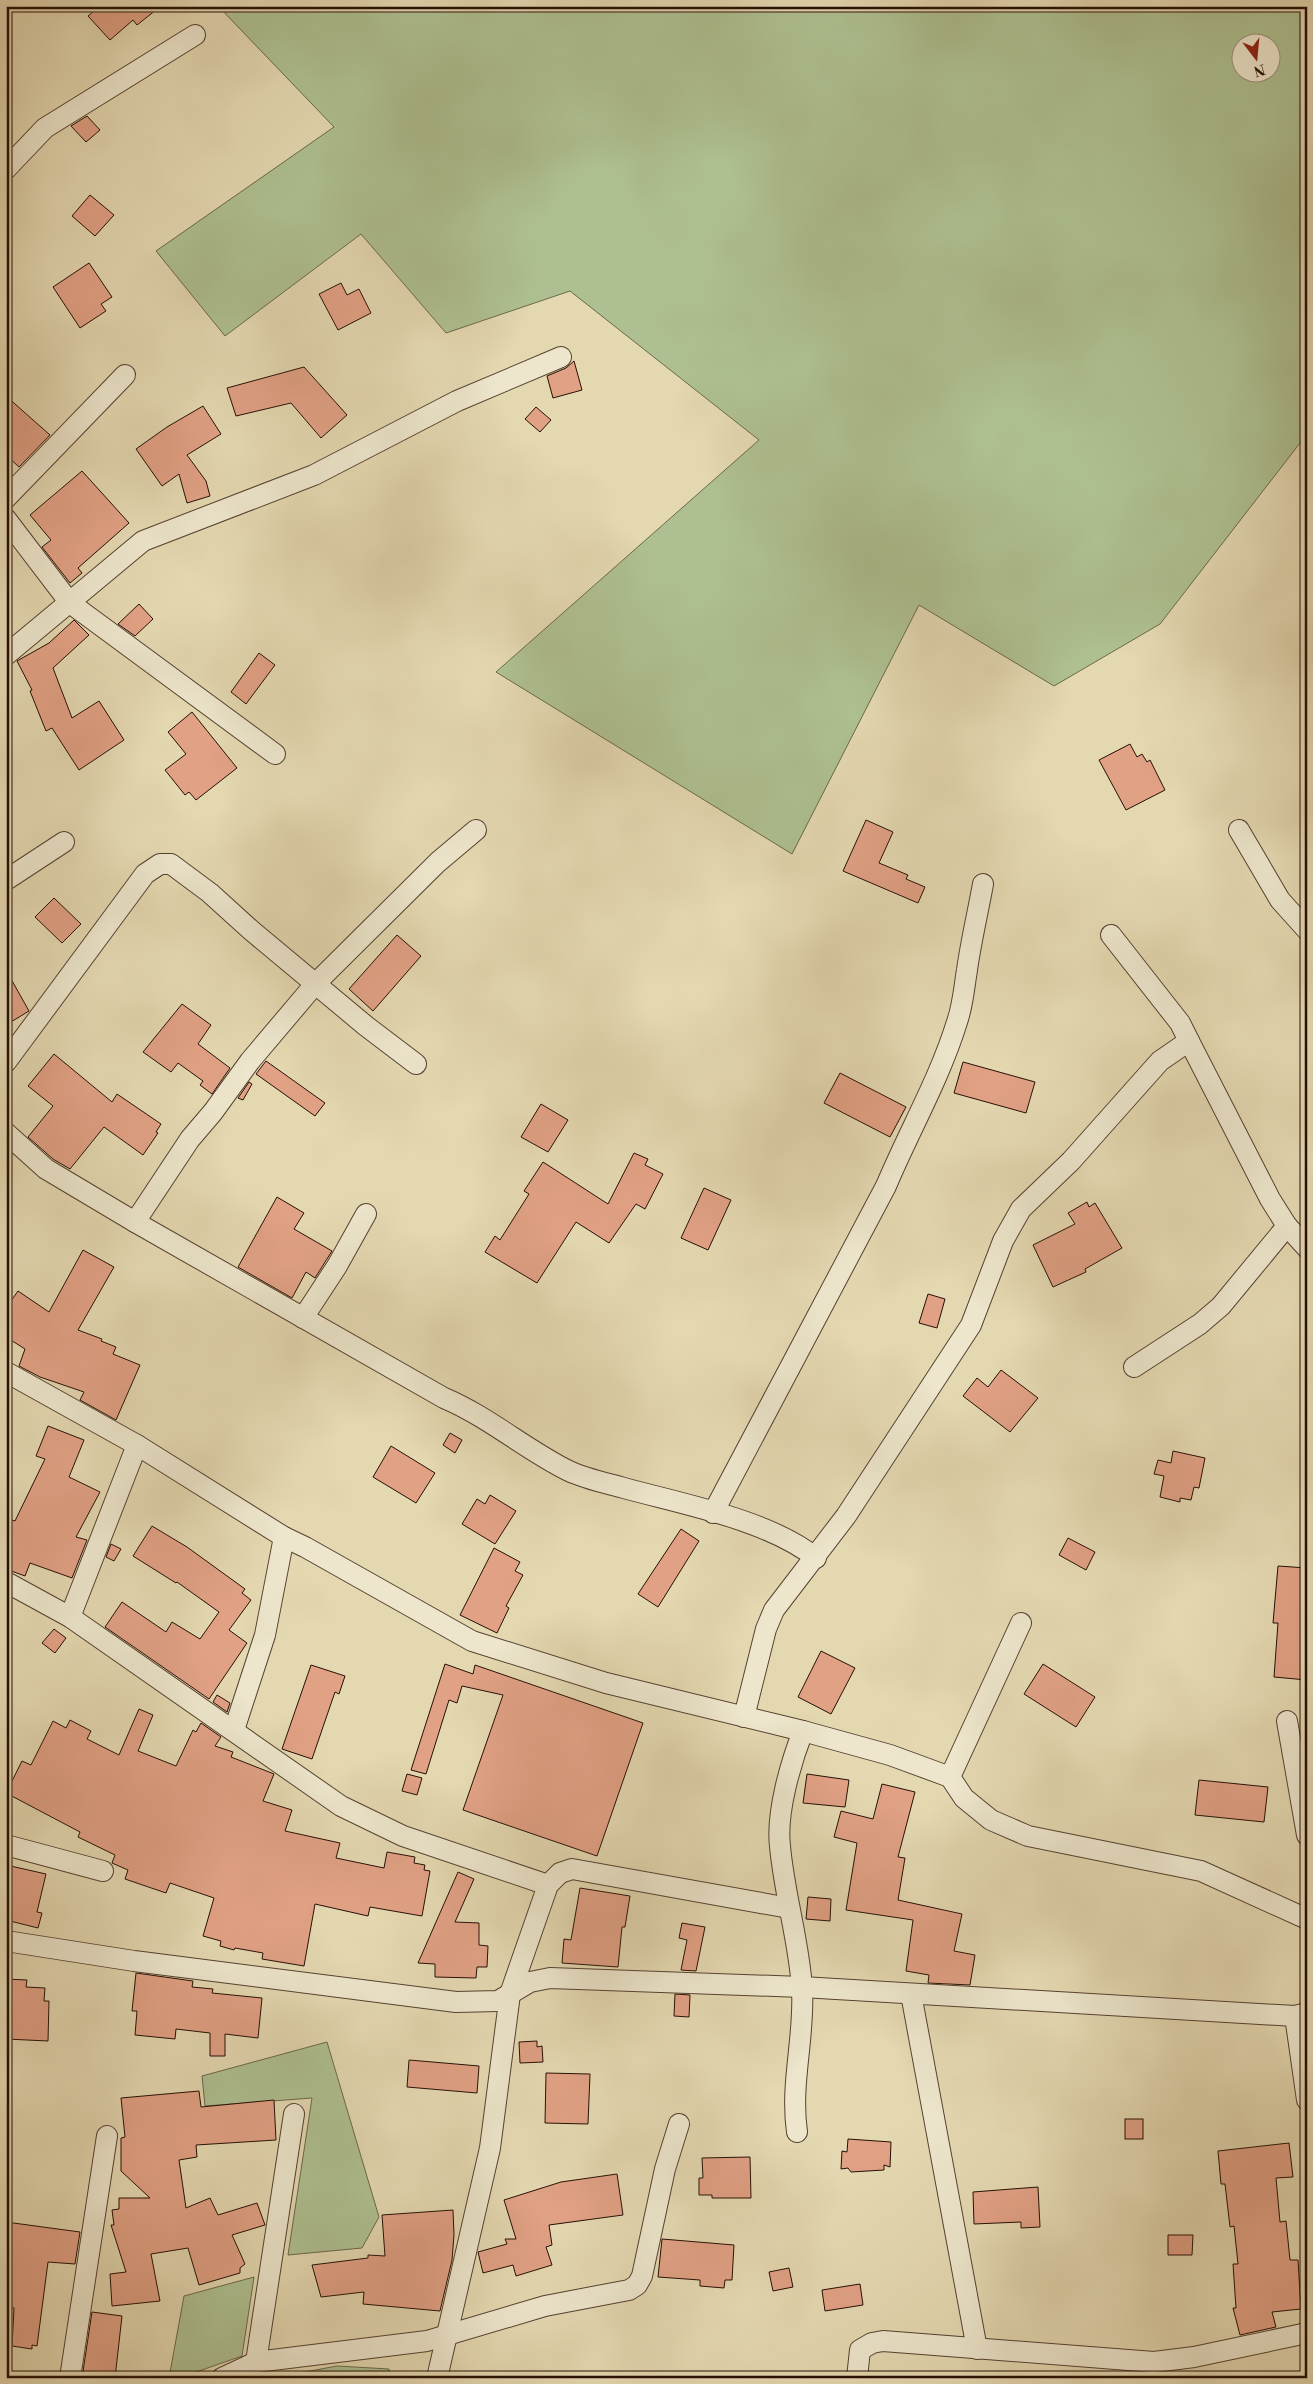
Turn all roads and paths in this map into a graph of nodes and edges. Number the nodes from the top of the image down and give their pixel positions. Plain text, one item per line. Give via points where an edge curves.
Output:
1 (195, 35) dead end
2 (6, 169) edge
3 (561, 357) dead end
4 (125, 375) dead end
5 (6, 498) edge
6 (6, 519) edge
7 (70, 603) junction
8 (6, 655) edge
9 (275, 754) dead end
10 (476, 830) dead end
11 (1239, 830) dead end
12 (64, 842) dead end
13 (6, 880) edge
14 (983, 884) dead end
15 (1307, 930) edge
16 (1111, 935) dead end
17 (316, 983) junction
18 (1189, 1041) junction
19 (6, 1062) edge
20 (416, 1064) dead end
21 (6, 1133) edge
22 (366, 1214) dead end
23 (135, 1222) junction
24 (1287, 1226) junction
25 (1307, 1248) edge
26 (303, 1318) junction
27 (1134, 1367) dead end
28 (6, 1372) edge
29 (137, 1445) junction
30 (713, 1513) junction
31 (284, 1537) junction
32 (816, 1558) junction
33 (6, 1582) edge
34 (70, 1617) junction
35 (1021, 1623) dead end
36 (744, 1717) junction
37 (1287, 1721) dead end
38 (234, 1730) junction
39 (802, 1731) junction
40 (950, 1777) junction
41 (1307, 1835) edge
42 (6, 1846) edge
43 (103, 1871) dead end
44 (548, 1885) junction
45 (790, 1908) junction
46 (1307, 1919) edge
47 (6, 1942) edge
48 (802, 1988) junction
49 (510, 1994) junction
50 (911, 1994) junction
51 (1301, 2014) edge
52 (1307, 2100) edge
53 (294, 2114) dead end
54 (679, 2124) dead end
55 (797, 2132) dead end
56 (107, 2136) dead end
57 (1307, 2333) edge
58 (445, 2337) junction
59 (977, 2349) junction
60 (256, 2362) junction
61 (70, 2378) edge
62 (222, 2378) edge
63 (437, 2378) edge
64 (857, 2378) edge

1 - 2 street via 45,128
3 - 7 street via 457,401 314,474 143,541
4 - 5 street
6 - 7 street
7 - 8 street
7 - 9 street
10 - 17 street via 438,862
11 - 15 street via 1280,900
12 - 13 street
14 - 30 street via 964,996 931,1092 886,1186
16 - 18 street via 1180,1023
17 - 19 street via 210,893 171,864 160,864 145,874
17 - 20 street
17 - 23 street via 250,1061 190,1140
18 - 24 street
18 - 32 street via 1160,1062 1071,1161 1021,1209 1002,1241 971,1325
21 - 23 street via 46,1169
22 - 26 street
23 - 26 street
24 - 25 street
24 - 27 street via 1221,1306 1200,1324
26 - 30 street via 465,1407 570,1472
28 - 29 street
29 - 31 street
29 - 34 street
30 - 32 street via 784,1538
31 - 36 street via 472,1641 606,1683
31 - 38 street via 265,1635
32 - 36 street via 774,1610 766,1629
33 - 34 street
34 - 38 street
35 - 40 street
36 - 39 street
37 - 41 street
38 - 44 street via 350,1810 403,1836
39 - 40 street via 890,1755
39 - 45 street via 784,1796 779,1844
40 - 46 street via 964,1798 1008,1829 1028,1836 1201,1871
42 - 43 street
44 - 45 street via 560,1873 572,1869
44 - 49 street
45 - 48 street
47 - 49 street via 456,2002 498,2001
48 - 49 street via 550,1978 530,1982
48 - 50 street
48 - 55 street via 794,2099
49 - 58 street via 490,2148
50 - 51 street
50 - 59 street
51 - 52 street
53 - 60 street
54 - 58 street via 665,2169 642,2276 637,2284 629,2290 545,2306
56 - 61 street
57 - 59 street via 1194,2357 1154,2362
58 - 60 street
58 - 63 street
59 - 64 street via 883,2341 872,2343 860,2350
60 - 62 street

